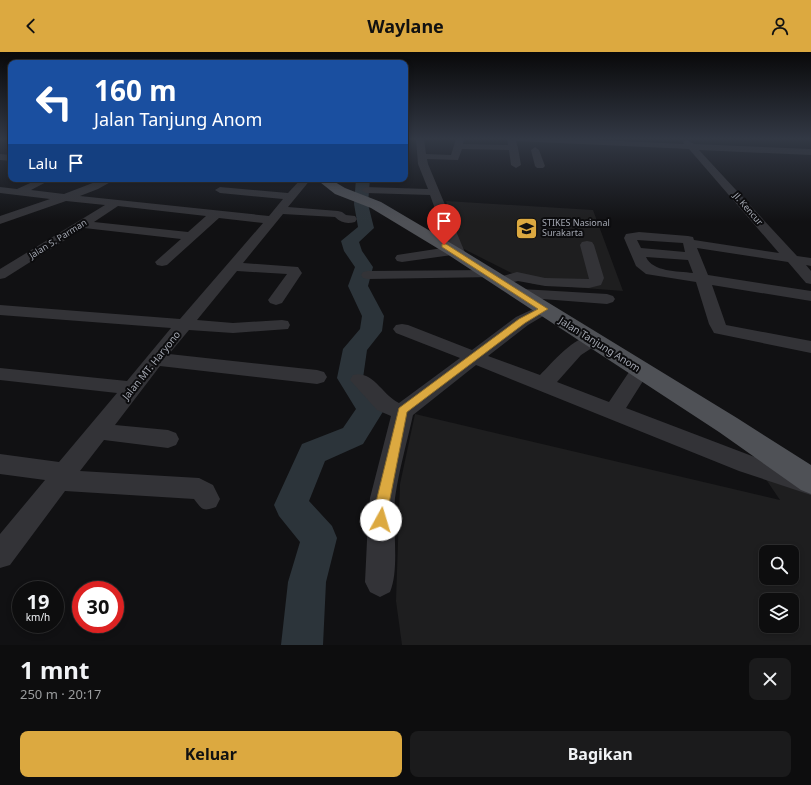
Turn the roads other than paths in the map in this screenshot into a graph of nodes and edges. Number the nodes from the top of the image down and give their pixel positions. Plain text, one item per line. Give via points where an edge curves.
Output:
1 (425, 167) edge
2 (710, 167) edge
3 (36, 182) edge
4 (105, 182) edge
5 (304, 182) edge
6 (326, 182) edge
7 (399, 182) edge
8 (94, 187) junction
9 (7, 190) edge
10 (220, 190) dead end
11 (395, 191) junction
12 (434, 192) junction
13 (64, 196) junction
14 (364, 196) junction
15 (79, 198) junction
16 (116, 203) junction
17 (281, 209) junction
18 (217, 214) junction
19 (350, 219) dead end
20 (0, 220) edge
21 (82, 224) junction
22 (0, 227) edge
23 (191, 236) junction
24 (688, 240) dead end
25 (587, 245) dead end
26 (636, 252) junction
27 (456, 253) junction
28 (690, 256) dead end
29 (402, 258) dead end
30 (793, 259) junction
31 (162, 262) dead end
32 (811, 262) edge
33 (232, 266) junction
34 (0, 275) edge
35 (368, 275) dead end
36 (495, 278) junction
37 (701, 278) junction
38 (811, 280) edge
39 (521, 294) junction
40 (811, 296) edge
41 (607, 299) dead end
42 (276, 300) dead end
43 (544, 309) junction
44 (0, 310) edge
45 (185, 324) junction
46 (282, 325) dead end
47 (402, 329) dead end
48 (592, 340) junction
49 (811, 347) edge
50 (474, 357) junction
51 (155, 359) junction
52 (640, 370) junction
53 (0, 374) edge
54 (317, 377) dead end
55 (360, 380) dead end
56 (542, 385) junction
57 (133, 388) junction
58 (403, 410) junction
59 (613, 412) junction
60 (98, 431) junction
61 (168, 439) dead end
62 (0, 464) edge
63 (62, 476) junction
64 (811, 481) edge
65 (811, 485) edge
66 (207, 499) dead end
67 (0, 555) edge
68 (380, 582) dead end

1 - 12 street
2 - 30 street, Jl. Kencur
3 - 9 street
4 - 8 street
5 - 17 street, Jalan MT. Haryono
6 - 14 main road, Jalan Tanjung Anom via 340,191
7 - 11 street
8 - 13 street
8 - 15 street
9 - 13 street
10 - 17 street
11 - 12 street
11 - 14 street
12 - 27 street
13 - 15 street
13 - 20 street
14 - 27 main road, Jalan Tanjung Anom
15 - 16 street
15 - 22 street
16 - 18 street
16 - 21 street, Jalan S. Parman
17 - 18 street
17 - 19 street via 338,214
17 - 33 street, Jalan MT. Haryono
18 - 23 street
21 - 23 street
21 - 34 street, Jalan S. Parman
23 - 31 street
24 - 26 street via 635,236 630,238
25 - 36 street via 596,282 546,282 517,276
26 - 28 street
26 - 37 street via 643,266 651,271
27 - 29 street
27 - 36 main road, Jalan Tanjung Anom
30 - 32 street
30 - 37 street via 689,244
30 - 38 street, Jl. Kencur
33 - 42 street via 293,270 295,273
33 - 45 street, Jalan MT. Haryono
35 - 36 street
36 - 39 main road, Jalan Tanjung Anom
37 - 40 street
37 - 49 street via 720,329
39 - 41 street
39 - 43 main road, Jalan Tanjung Anom
43 - 48 main road, Jalan Tanjung Anom
43 - 50 street via 522,321
44 - 45 street
45 - 46 street via 233,328
45 - 51 street, Jalan MT. Haryono
47 - 50 street
48 - 52 main road, Jalan Tanjung Anom
48 - 56 street via 565,361
50 - 56 street
50 - 58 street
51 - 54 street
51 - 57 street, Jalan MT. Haryono
52 - 59 street
52 - 64 main road, Jalan Tanjung Anom
53 - 57 street
55 - 58 street via 384,404 393,410
56 - 59 street
57 - 60 street, Jalan MT. Haryono
58 - 68 street via 383,498
59 - 65 street via 747,464
60 - 61 street
60 - 63 street, Jalan MT. Haryono
62 - 63 street
63 - 66 street via 199,489
63 - 67 street, Jalan MT. Haryono

